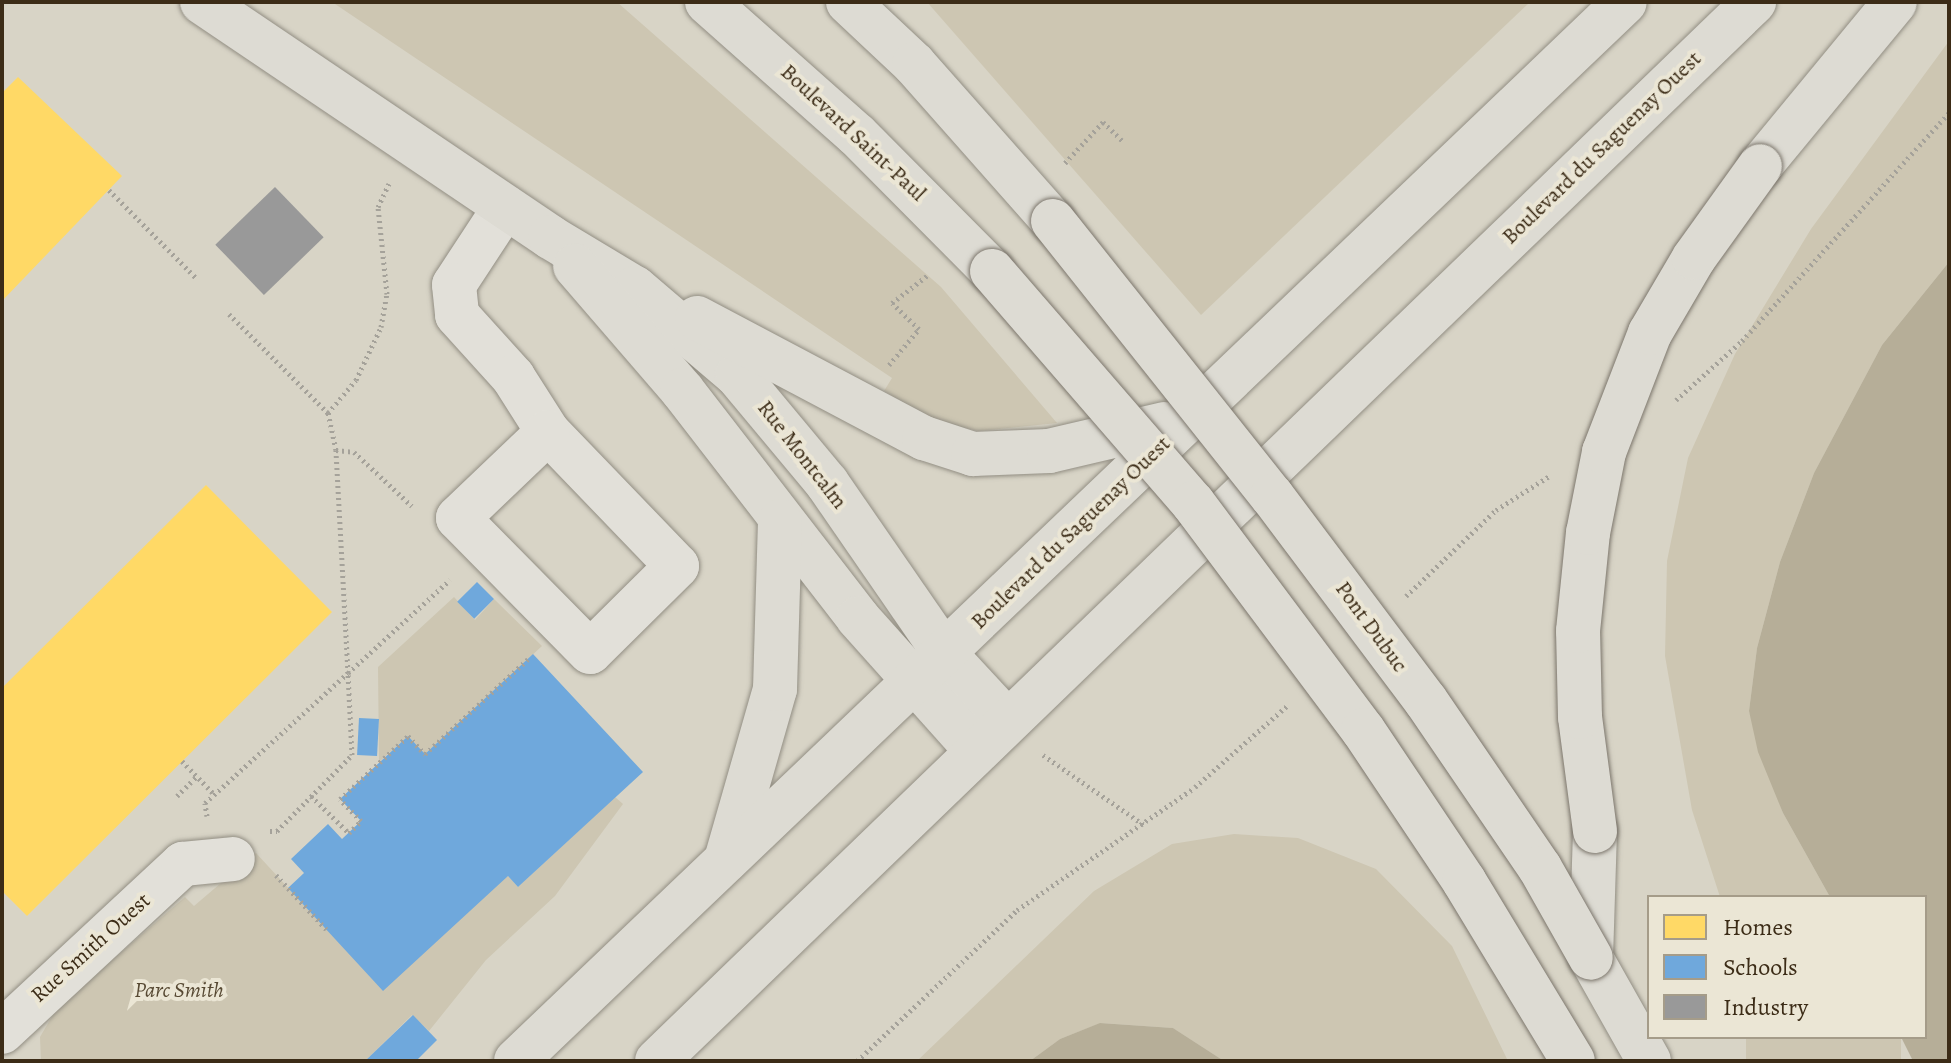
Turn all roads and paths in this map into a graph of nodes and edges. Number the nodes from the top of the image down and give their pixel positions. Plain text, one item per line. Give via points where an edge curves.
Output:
1 (202, 2) edge
2 (707, 2) edge
3 (848, 2) edge
4 (1625, 2) edge
5 (1754, 2) edge
6 (1895, 2) edge
7 (1123, 141) dead end
8 (1062, 167) dead end
9 (391, 179) dead end
10 (109, 190) dead end
11 (505, 207) junction
12 (550, 237) junction
13 (932, 272) dead end
14 (197, 279) dead end
15 (635, 288) junction
16 (229, 314) dead end
17 (886, 369) dead end
18 (328, 413) junction
19 (1193, 417) junction
20 (548, 432) junction
21 (336, 450) junction
22 (397, 492) dead end
23 (780, 521) junction
24 (455, 575) dead end
25 (533, 654) dead end
26 (945, 654) junction
27 (348, 673) junction
28 (913, 684) junction
29 (1022, 735) junction
30 (977, 751) junction
31 (182, 761) dead end
32 (197, 776) junction
33 (215, 795) junction
34 (177, 796) dead end
35 (311, 796) junction
36 (1144, 825) dead end
37 (242, 846) junction
38 (726, 862) junction
39 (326, 929) dead end
40 (1591, 958) junction
41 (2, 1032) edge
42 (516, 1061) edge
43 (657, 1061) edge
44 (1573, 1061) edge
45 (1649, 1061) edge

1 - 11 main road, Rue Montcalm
2 - 44 main road, Boulevard Saint-Paul, bridge via 857,135 992,271 1193,503 1363,730 1464,881
3 - 40 main road, Pont Dubuc, bridge via 924,74 1053,221 1272,496 1426,701 1540,868
4 - 19 main road, Boulevard du Saguenay Ouest
5 - 29 main road, Boulevard du Saguenay Ouest
6 - 40 main road, bridge via 1760,166 1694,258 1650,333 1616,412 1595,490 1578,631 1580,717 1595,831
7 - 8 path via 1103,122
9 - 18 path via 378,207 387,294 381,327 356,380
10 - 14 path
11 - 12 main road, Rue Montcalm
11 - 20 street via 459,276 454,306 513,377
12 - 15 main road, Rue Montcalm
12 - 23 main road, Rue Montcalm via 682,390
13 - 17 path via 892,303 919,329
15 - 19 main road via 819,378 924,438 973,454 1049,451
15 - 26 main road, Rue Montcalm via 737,375 771,412
16 - 18 path
18 - 21 path
19 - 26 main road, Boulevard du Saguenay Ouest
20 - 20 street via 677,566 590,652 458,518
21 - 22 path via 354,452
21 - 27 path
23 - 28 main road, Rue Montcalm
23 - 38 main road via 775,689
24 - 27 path
25 - 35 path via 425,754 408,736 340,799 361,821 349,833
26 - 28 main road, Boulevard du Saguenay Ouest
26 - 29 main road, Rue Montcalm
27 - 33 path
27 - 35 path via 352,755
28 - 30 main road, Rue Montcalm
28 - 38 main road, Boulevard du Saguenay Ouest
29 - 30 main road, Boulevard du Saguenay Ouest
29 - 36 path
30 - 43 main road, Boulevard du Saguenay Ouest
31 - 32 path
32 - 33 path
32 - 34 path
33 - 37 path via 205,803
35 - 37 path via 277,831
37 - 39 path
37 - 41 street, Rue Smith Ouest via 183,864
38 - 42 main road, Boulevard du Saguenay Ouest
40 - 45 main road, Pont Dubuc

